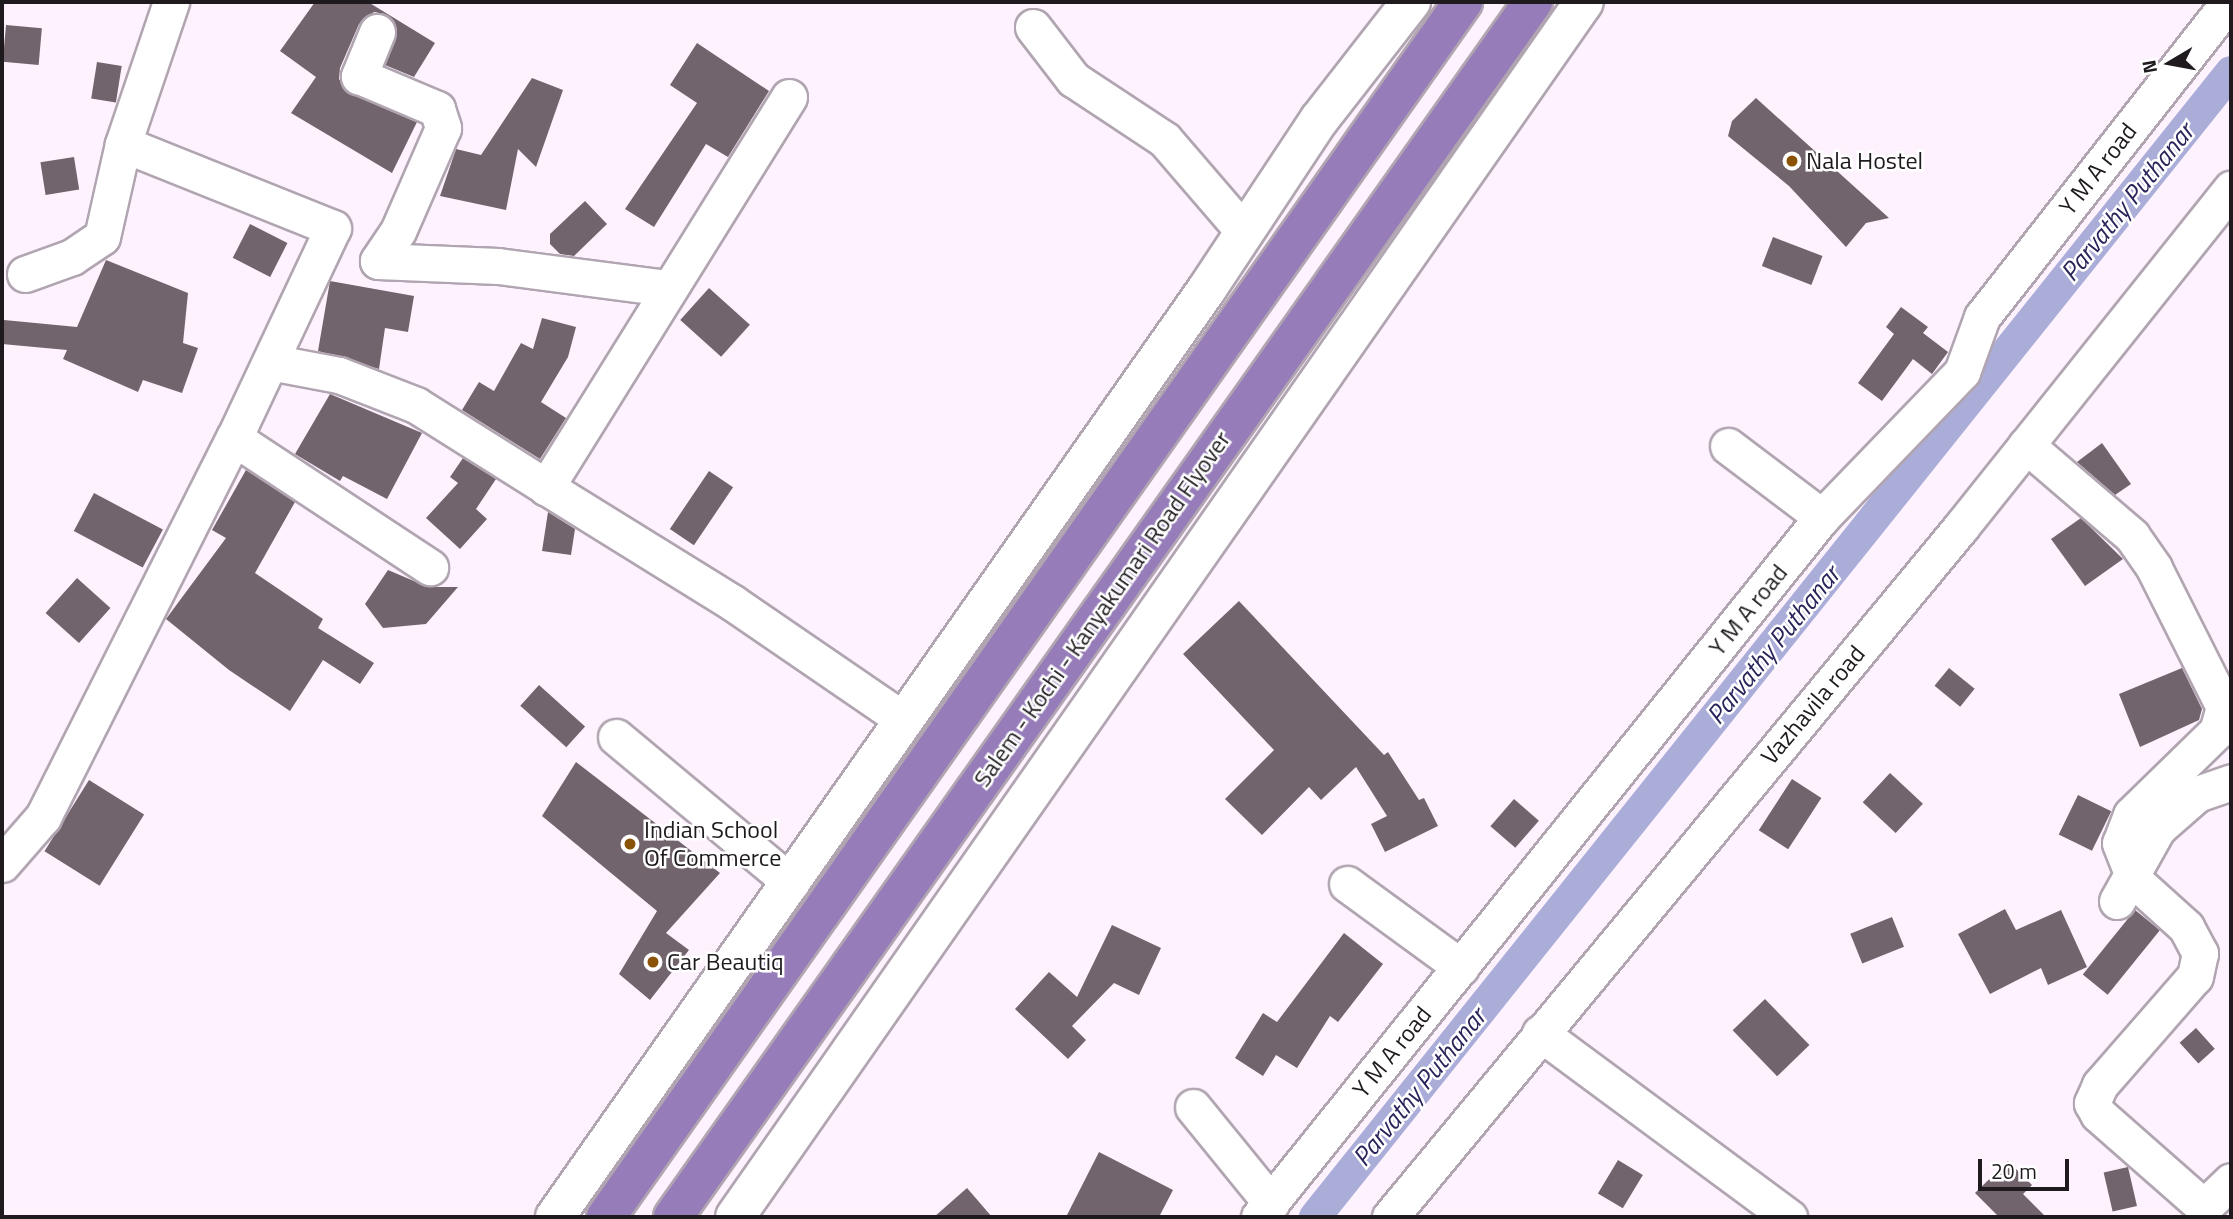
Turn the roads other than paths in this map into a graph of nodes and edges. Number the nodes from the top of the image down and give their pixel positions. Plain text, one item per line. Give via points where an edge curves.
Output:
1 (171, 2) edge
2 (1410, 2) edge
3 (1463, 2) edge
4 (1533, 2) edge
5 (1584, 2) edge
6 (2229, 2) edge
7 (1033, 27) dead end
8 (377, 32) dead end
9 (789, 97) dead end
10 (124, 144) junction
11 (2231, 189) edge
12 (333, 228) junction
13 (1244, 232) junction
14 (378, 261) junction
15 (25, 274) dead end
16 (667, 288) junction
17 (270, 362) junction
18 (234, 438) junction
19 (2026, 445) junction
20 (1728, 446) dead end
21 (546, 487) junction
22 (1822, 517) junction
23 (430, 568) dead end
24 (904, 720) junction
25 (616, 737) dead end
26 (2231, 782) edge
27 (2, 864) edge
28 (791, 883) junction
29 (1347, 884) dead end
30 (2125, 889) junction
31 (1461, 967) junction
32 (1540, 1032) junction
33 (1193, 1107) dead end
34 (2231, 1181) edge
35 (1265, 1210) edge
36 (2201, 1212) edge
37 (555, 1217) edge
38 (606, 1217) edge
39 (673, 1217) edge
40 (735, 1217) edge
41 (1391, 1217) edge
42 (1789, 1217) edge

1 - 10 street
2 - 13 street via 1319,120
3 - 38 highway
4 - 39 highway, Salem - Kochi - Kanyakumari Road Flyover
5 - 40 street
6 - 22 street, Y M A road via 1982,317 1962,372
7 - 13 street via 1073,79 1166,140
8 - 14 street via 359,75 437,109 443,128 398,232
9 - 16 street
10 - 12 street
10 - 15 street via 102,237 72,257
11 - 19 street, Vazhavila road
12 - 14 street
12 - 17 street
13 - 24 street
14 - 16 street via 498,266
16 - 21 street
17 - 18 street
17 - 21 street via 339,375 416,405
18 - 23 street
18 - 27 street via 43,817
19 - 30 street via 2132,536 2154,568 2224,707 2217,731 2131,815 2120,843
19 - 32 street, Vazhavila road
20 - 22 street
21 - 24 street via 733,603
22 - 31 street, Y M A road
24 - 28 street
25 - 28 street
26 - 30 street via 2197,794 2158,828
28 - 37 street
29 - 31 street
30 - 36 street via 2186,927 2200,953 2198,966 2186,987 2100,1084 2092,1103 2098,1114
31 - 35 street, Y M A road
32 - 41 street, Vazhavila road
32 - 42 street
33 - 35 street
34 - 36 street

